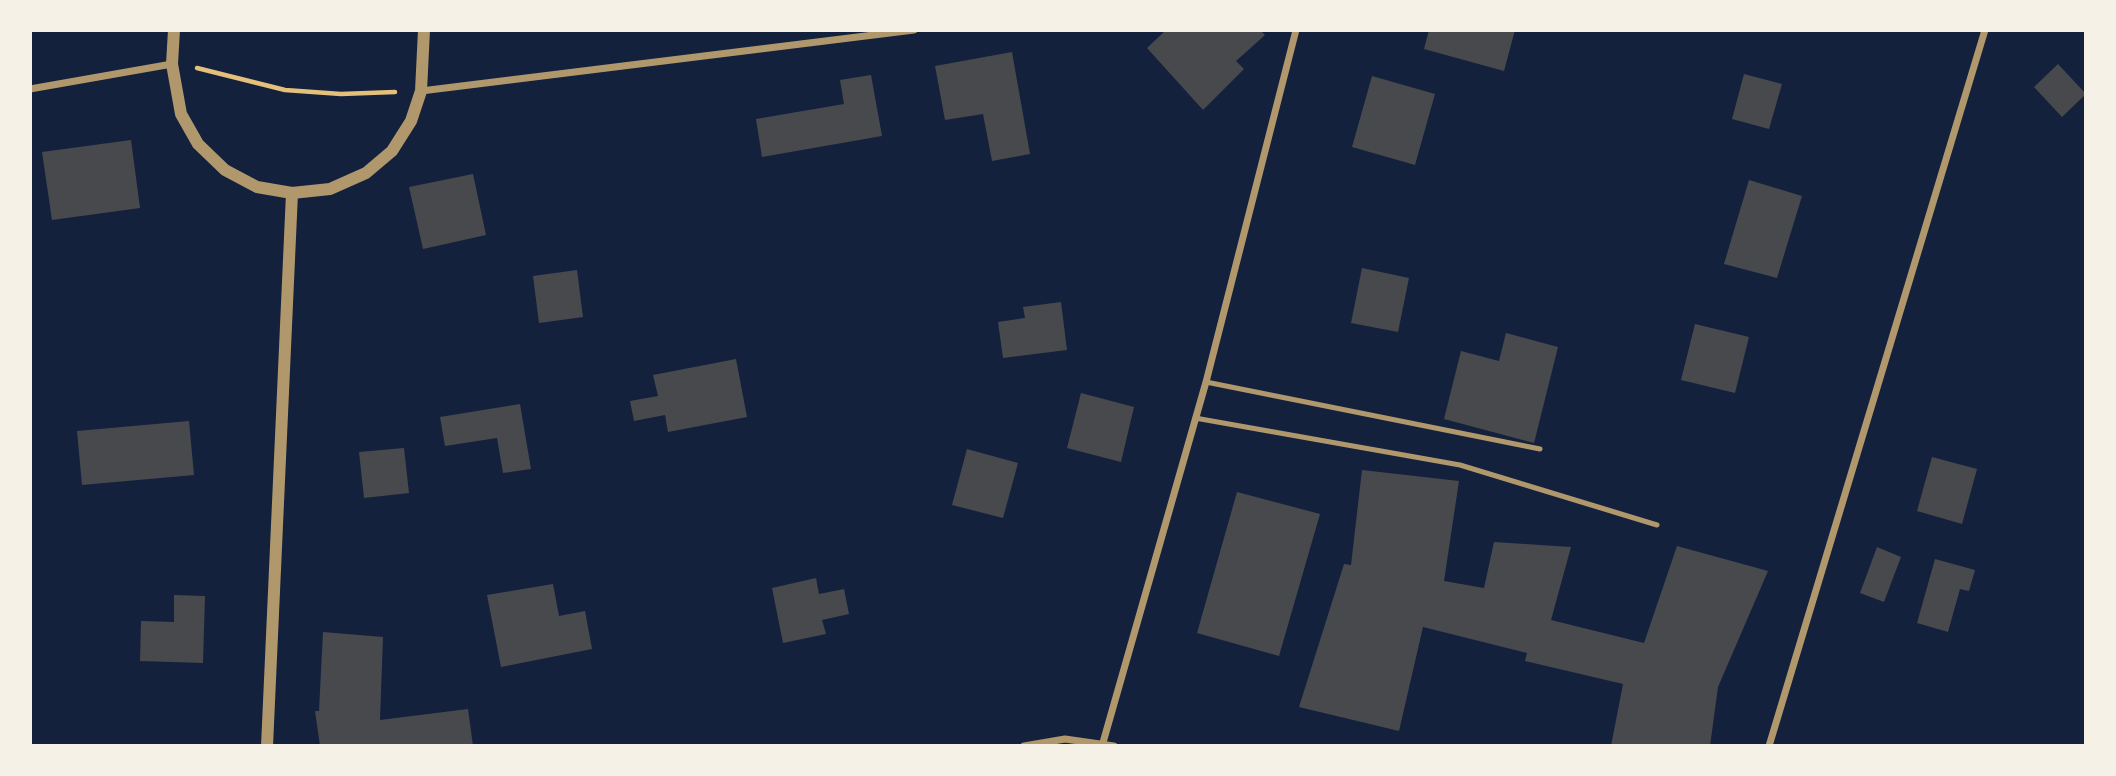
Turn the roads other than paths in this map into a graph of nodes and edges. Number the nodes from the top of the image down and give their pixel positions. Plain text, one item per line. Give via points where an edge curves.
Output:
1 (174, 30) edge
2 (424, 30) edge
3 (914, 30) edge
4 (1296, 30) edge
5 (1985, 30) edge
6 (903, 31) edge
7 (172, 64) junction
8 (30, 89) edge
9 (421, 91) junction
10 (292, 193) junction
11 (1206, 382) junction
12 (1195, 418) junction
13 (1540, 449) dead end
14 (1657, 525) dead end
15 (1103, 745) edge
16 (267, 746) edge
17 (1024, 746) edge
18 (1114, 746) edge
19 (1769, 746) edge

1 - 7 street
2 - 9 street
3 - 6 street
4 - 11 street
5 - 19 street
6 - 9 street
7 - 8 street
7 - 10 street via 181,114 198,145 225,170 257,187
9 - 10 street via 411,121 392,151 366,173 330,189
10 - 16 street
11 - 12 street
11 - 13 lane
12 - 14 lane via 1460,465
12 - 15 street
15 - 17 street via 1065,739
15 - 18 street

